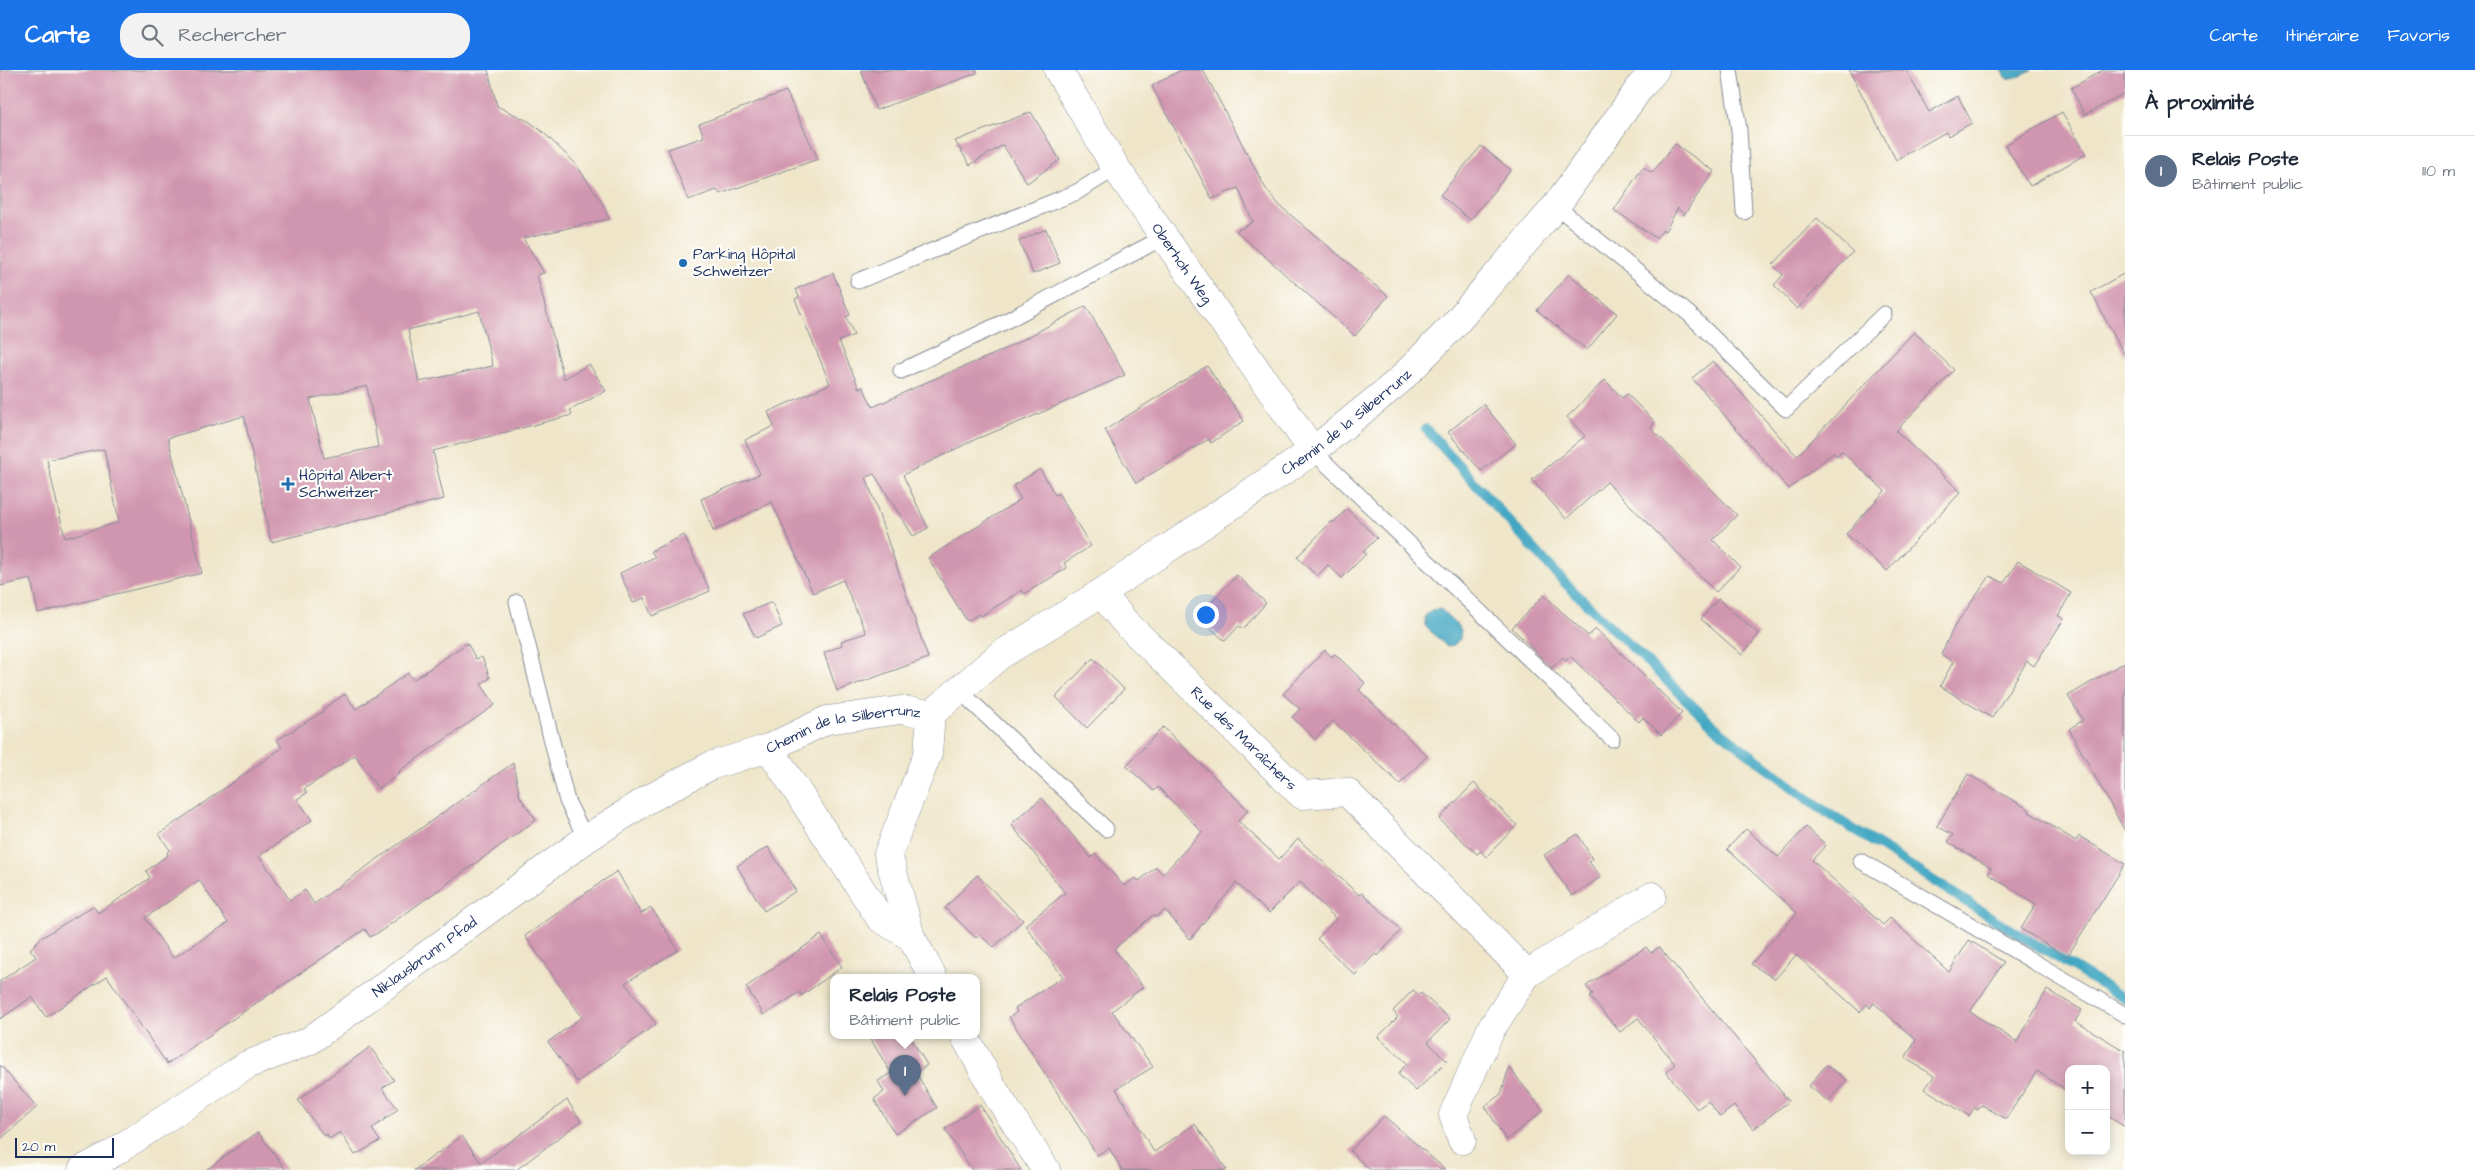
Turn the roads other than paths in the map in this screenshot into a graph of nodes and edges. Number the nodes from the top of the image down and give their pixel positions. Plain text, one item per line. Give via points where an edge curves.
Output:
1 (1058, 70) edge
2 (1656, 70) edge
3 (1730, 70) edge
4 (1116, 168) junction
5 (1556, 206) junction
6 (1744, 212) dead end
7 (1164, 238) junction
8 (858, 281) dead end
9 (1884, 314) dead end
10 (901, 371) dead end
11 (1313, 451) junction
12 (1101, 593) junction
13 (518, 602) dead end
14 (960, 690) junction
15 (931, 714) junction
16 (1612, 739) dead end
17 (770, 748) junction
18 (1106, 829) dead end
19 (586, 840) junction
20 (888, 854) junction
21 (844, 860) junction
22 (1861, 860) dead end
23 (1652, 896) dead end
24 (911, 937) junction
25 (932, 974) edge
26 (1527, 974) junction
27 (2125, 1015) edge
28 (966, 1039) edge
29 (1462, 1140) dead end
30 (82, 1170) edge
31 (1046, 1170) edge

1 - 4 street, Oberhoh Weg
2 - 5 street, Chemin de la Silberrunz via 1641,86
3 - 6 lane via 1739,130
4 - 7 street, Oberhoh Weg
4 - 8 lane via 1077,192
5 - 9 lane via 1689,314 1786,409
5 - 11 street, Chemin de la Silberrunz via 1453,326 1399,381
7 - 10 lane via 1004,322
7 - 11 street, Oberhoh Weg
11 - 12 street, Chemin de la Silberrunz
11 - 16 lane
12 - 14 street, Chemin de la Silberrunz via 999,656
12 - 26 street, Rue des Maraîchers via 1124,621 1302,795 1347,792
13 - 19 lane via 567,802
14 - 15 street, Chemin de la Silberrunz
14 - 18 lane
15 - 17 street, Chemin de la Silberrunz via 901,710 827,720
15 - 20 street, Chemin de la Silberrunz via 928,753
17 - 19 street, Niklausbrunn Pfad via 710,766 648,800
17 - 21 street, Chemin de la Silberrunz
19 - 30 street, Niklausbrunn Pfad via 309,1041 246,1065
20 - 21 street
20 - 24 street, Chemin de la Silberrunz
21 - 24 street, Chemin de la Silberrunz via 880,918
22 - 27 lane
23 - 26 street
24 - 25 street, Chemin de la Silberrunz
26 - 29 street via 1491,1029 1454,1115
28 - 31 street via 997,1095

